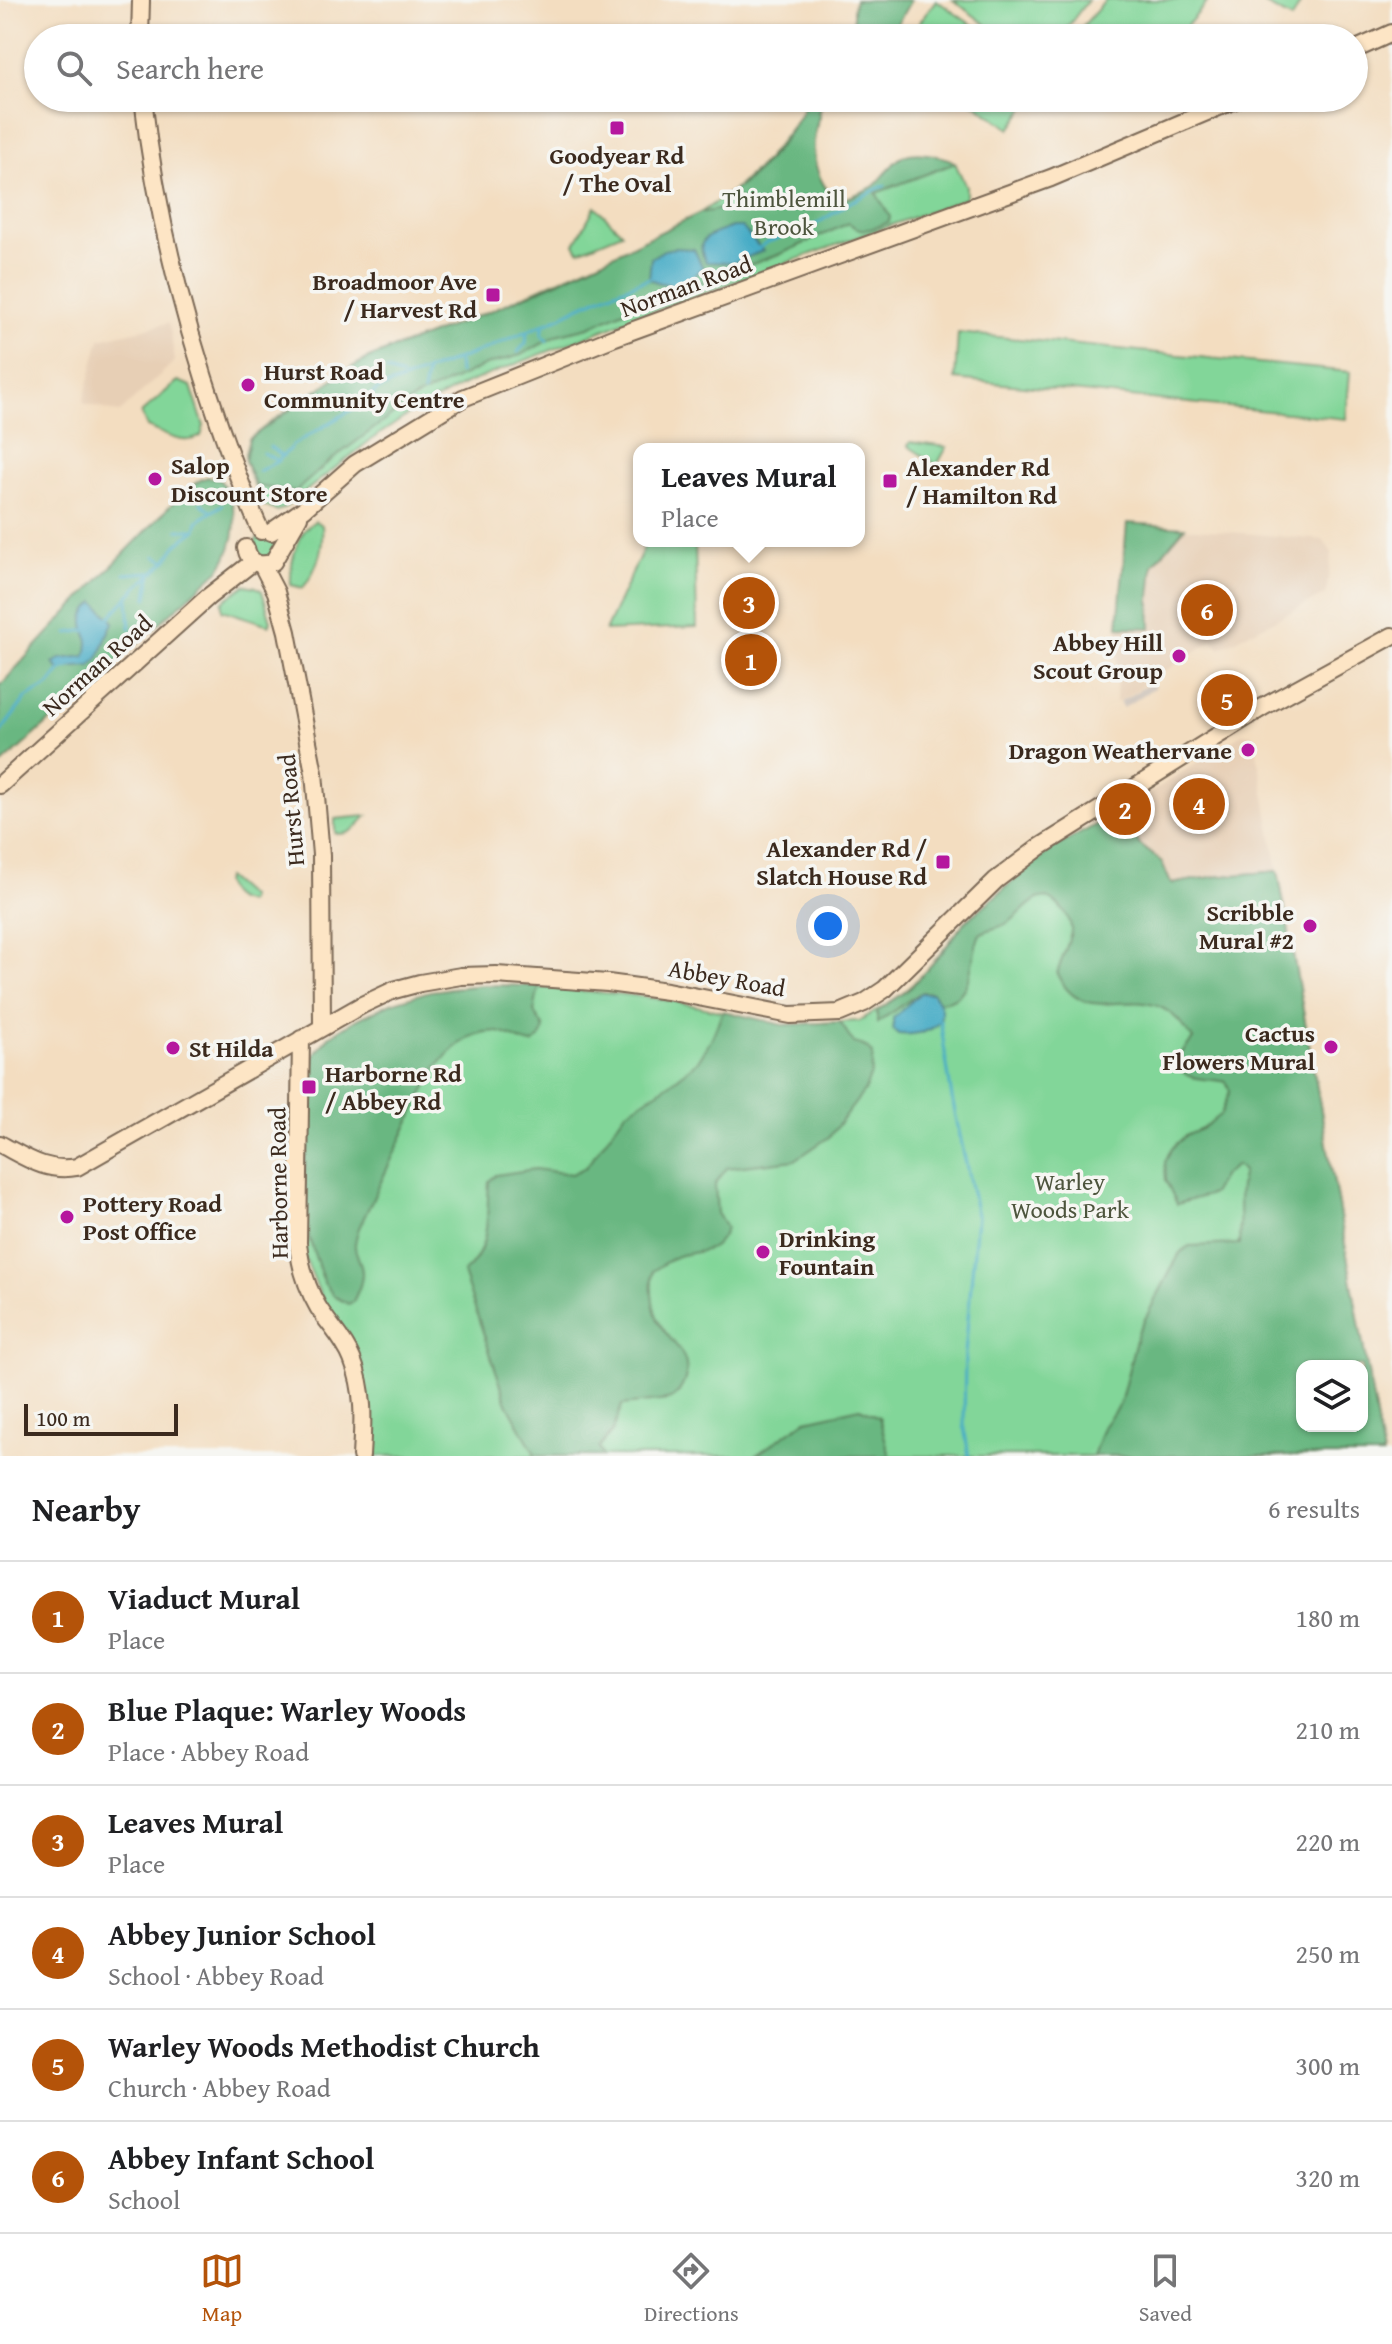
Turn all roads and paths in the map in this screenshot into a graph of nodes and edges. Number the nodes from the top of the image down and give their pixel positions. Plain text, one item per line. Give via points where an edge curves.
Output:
1 (141, 0) edge
2 (140, 24) edge
3 (1392, 33) edge
4 (1368, 44) edge
5 (145, 112) edge
6 (1207, 112) edge
7 (262, 548) junction
8 (1392, 636) edge
9 (0, 785) edge
10 (322, 1027) junction
11 (301, 1039) junction
12 (0, 1144) edge
13 (361, 1456) edge

1 - 2 street
3 - 4 street
5 - 7 street, Hurst Road via 187,322
6 - 7 street, Norman Road via 1051,178 463,398 355,464
7 - 9 street, Norman Road
7 - 10 street, Hurst Road via 299,684 314,773 321,855
8 - 10 street, Abbey Road via 1263,707 1040,847 996,880 885,989 840,1013 790,1015 667,991 496,975 461,976 394,990
10 - 11 street, Abbey Road
11 - 12 street, Abbey Road via 77,1167 41,1165
11 - 13 street, Harborne Road via 300,1264 319,1307 352,1358 363,1406

